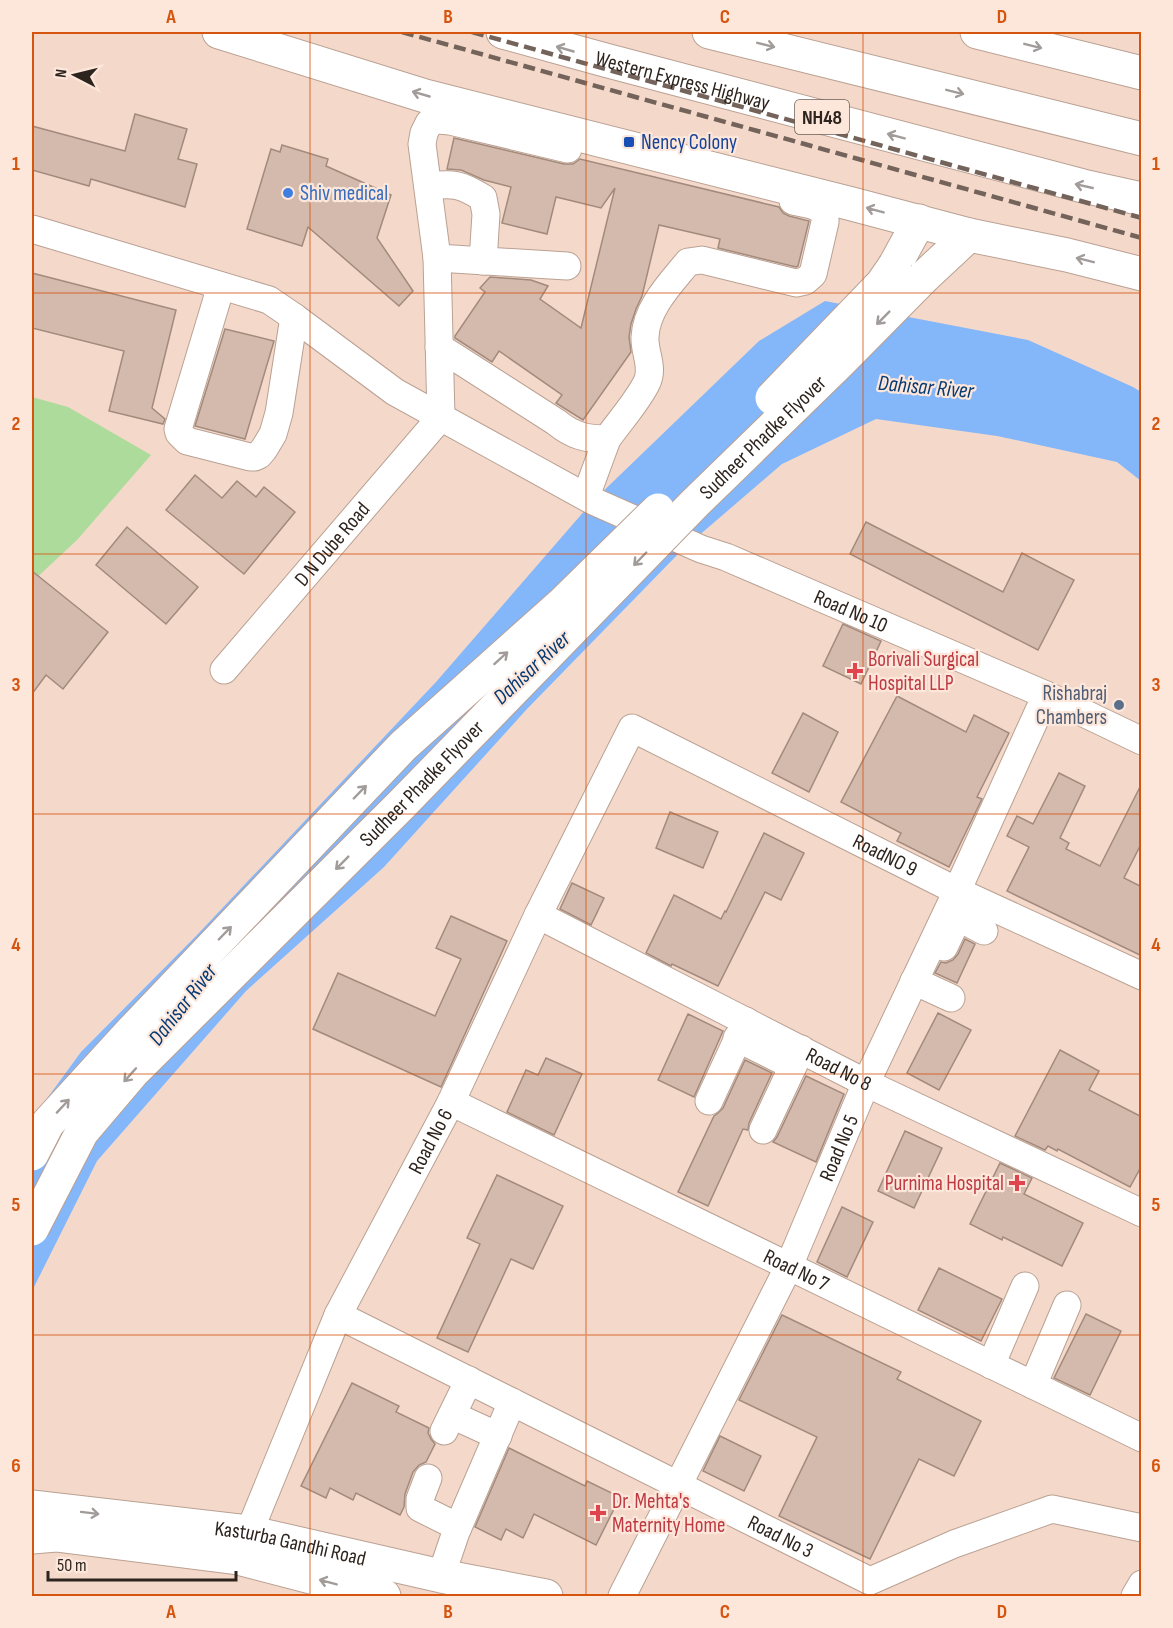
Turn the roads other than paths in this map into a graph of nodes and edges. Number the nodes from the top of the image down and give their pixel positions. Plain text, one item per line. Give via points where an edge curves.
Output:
1 (219, 32) edge
2 (503, 32) edge
3 (709, 32) edge
4 (977, 32) edge
5 (1142, 73) edge
6 (1142, 140) edge
7 (428, 186) junction
8 (1142, 199) edge
9 (919, 221) junction
10 (32, 229) edge
11 (969, 235) junction
12 (437, 258) junction
13 (483, 261) junction
14 (567, 266) dead end
15 (910, 271) junction
16 (1142, 274) edge
17 (221, 286) junction
18 (294, 316) junction
19 (439, 347) junction
20 (441, 417) junction
21 (607, 439) junction
22 (590, 499) junction
23 (224, 670) dead end
24 (1046, 695) junction
25 (632, 728) joint
26 (1142, 741) edge
27 (538, 915) junction
28 (977, 916) junction
29 (929, 963) junction
30 (1142, 976) edge
31 (951, 998) dead end
32 (742, 1030) junction
33 (797, 1058) junction
34 (866, 1083) junction
35 (709, 1101) dead end
36 (451, 1102) junction
37 (763, 1130) dead end
38 (32, 1155) edge
39 (1142, 1214) edge
40 (32, 1229) edge
41 (789, 1266) junction
42 (1025, 1286) dead end
43 (1067, 1305) dead end
44 (338, 1314) junction
45 (993, 1360) junction
46 (469, 1380) junction
47 (1035, 1380) junction
48 (512, 1402) junction
49 (498, 1436) junction
50 (1142, 1438) edge
51 (428, 1478) dead end
52 (678, 1484) junction
53 (32, 1507) edge
54 (458, 1527) junction
55 (1142, 1528) edge
56 (32, 1537) edge
57 (243, 1545) junction
58 (422, 1581) edge
59 (1142, 1584) edge
60 (384, 1596) edge
61 (546, 1596) edge
62 (621, 1596) edge
63 (1135, 1596) edge

9 -> 1 main road via 425,96
8 -> 2 main road, Western Express Highway / NH48
3 -> 6 main road
4 -> 5 main road
7 - 12 street
7 - 13 street via 447,183 483,198
7 - 21 street via 422,144 429,123 438,120 825,211 813,274 805,281 796,284 702,260 688,262 648,320 647,382
9 - 11 main road
9 - 15 main road, Sudheer Phadke Flyover
10 - 17 street, Road No 10
11 - 15 main road, Sudheer Phadke Flyover
16 -> 11 main road
12 - 13 street
12 - 19 street
13 - 14 street
38 -> 15 main road, Sudheer Phadke Flyover, bridge via 48,1123 403,746 563,603 882,284
15 -> 40 main road, Sudheer Phadke Flyover, bridge via 840,362 695,503 400,806 133,1072 82,1132
17 - 18 street, Road No 10 via 269,300
17 - 18 street via 178,429 188,441 250,457 264,449 279,413
18 - 20 street, Road No 10 via 395,392
19 - 20 street
19 - 21 street via 567,431 588,439
20 - 22 street, Road No 10
20 - 23 street, D N Dube Road
21 - 22 street
22 - 24 street, Road No 10, bridge
24 - 26 street, Road No 10
24 - 28 street, Road No 5
25 - 27 street, Road No 6
25 - 28 street, RoadNO 9
27 - 32 street, Road No 8
27 - 36 street, Road No 6
28 - 29 street, Road No 5
28 - 30 street, RoadNO 9
29 - 31 street
29 - 34 street, Road No 5
32 - 33 street, Road No 8
32 - 35 street
33 - 34 street, Road No 8
33 - 37 street
34 - 39 street, Road No 8
34 - 41 street, Road No 5
36 - 41 street, Road No 7
36 - 44 street, Road No 6
41 - 45 street, Road No 7
41 - 52 street, Road No 5
42 - 45 street
43 - 47 street
44 - 46 street, Road No 3
44 - 57 street, Road No 6
45 - 47 street, Road No 7
46 - 48 street, Road No 3
46 - 49 street via 448,1423
47 - 50 street, Road No 7
48 - 49 street
48 - 52 street, Road No 3
49 - 54 street
51 - 54 street via 420,1508
52 - 55 street, Road No 3 via 870,1581 954,1544 1052,1509
52 - 62 street, Road No 5
53 -> 57 main road, Kasturba Gandhi Road
54 - 58 street
56 - 57 main road, Kasturba Gandhi Road
57 - 58 main road, Kasturba Gandhi Road
60 -> 57 main road, Kasturba Gandhi Road
58 - 61 main road, Kasturba Gandhi Road
59 - 63 street

